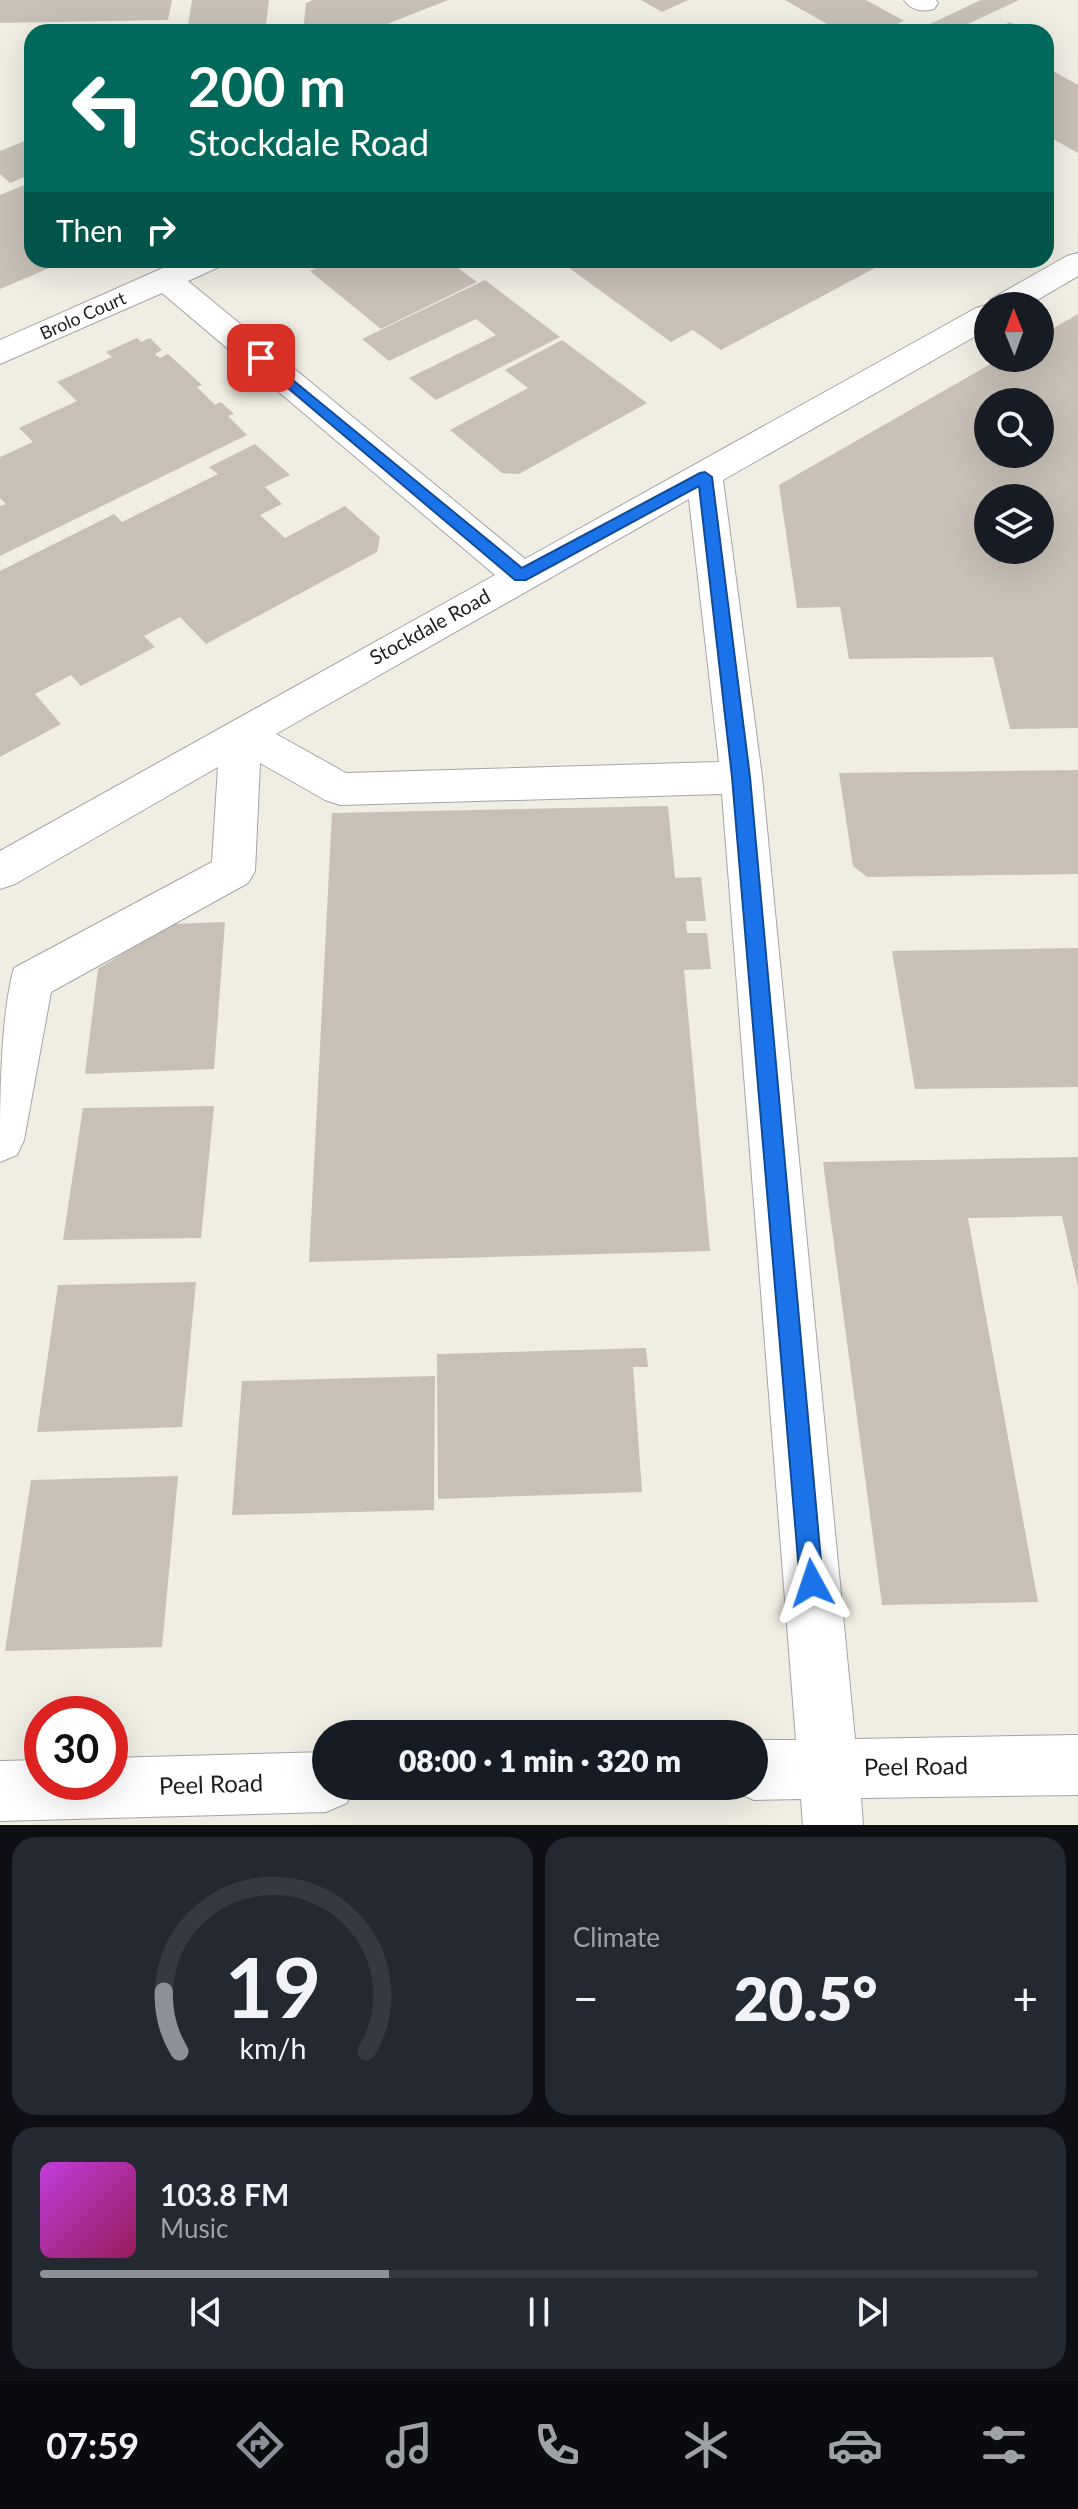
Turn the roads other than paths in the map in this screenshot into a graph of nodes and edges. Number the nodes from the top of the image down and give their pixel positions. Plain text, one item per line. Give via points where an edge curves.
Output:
1 (1078, 263) edge
2 (190, 268) edge
3 (166, 279) junction
4 (1027, 292) edge
5 (974, 323) edge
6 (0, 353) edge
7 (705, 477) junction
8 (521, 576) junction
9 (241, 733) junction
10 (741, 777) junction
11 (6, 859) edge
12 (0, 1140) edge
13 (1078, 1765) edge
14 (828, 1768) junction
15 (768, 1770) edge
16 (312, 1782) edge
17 (0, 1791) edge
18 (833, 1825) edge

1 - 4 street
2 - 3 street, Brolo Court
3 - 6 street, Brolo Court
3 - 8 street
5 - 7 street, Stockdale Road
7 - 8 street, Stockdale Road
7 - 10 street
8 - 9 street, Stockdale Road
9 - 10 street via 340,789
9 - 11 street, Stockdale Road
9 - 12 street via 233,871 30,981
10 - 14 street
13 - 14 street, Peel Road
14 - 15 street, Peel Road
14 - 18 street
16 - 17 street, Peel Road

